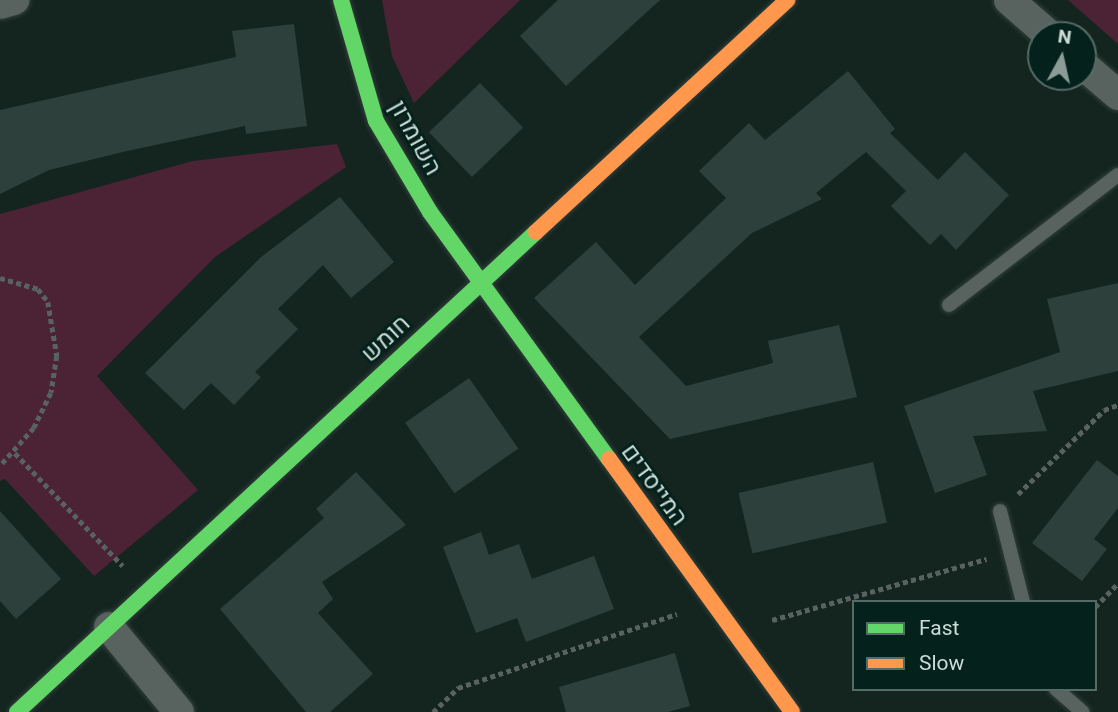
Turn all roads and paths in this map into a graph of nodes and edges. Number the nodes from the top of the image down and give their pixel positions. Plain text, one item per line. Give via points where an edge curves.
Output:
1 (14, 0) edge
2 (341, 0) edge
3 (787, 0) edge
4 (1009, 0) edge
5 (0, 4) edge
6 (1033, 21) edge
7 (1097, 77) edge
8 (1118, 95) edge
9 (1118, 176) edge
10 (0, 278) edge
11 (480, 284) junction
12 (950, 305) dead end
13 (1118, 405) edge
14 (15, 453) junction
15 (0, 466) edge
16 (1000, 512) joint
17 (1010, 552) junction
18 (1118, 583) edge
19 (147, 591) junction
20 (1022, 600) edge
21 (712, 603) junction
22 (1097, 605) edge
23 (109, 627) junction
24 (733, 631) junction
25 (1058, 691) edge
26 (17, 712) edge
27 (179, 712) edge
28 (433, 712) edge
29 (792, 712) edge
30 (1082, 712) edge

1 - 5 street
2 - 11 street, השומרון via 376,121
3 - 11 street, חומש
4 - 6 street
7 - 8 street
9 - 12 lane
10 - 14 path via 38,289 48,302 57,356 51,393
11 - 19 street, חומש
11 - 21 street, המייסדים
13 - 16 path via 1104,410
14 - 15 path
14 - 19 path
16 - 17 lane
17 - 20 lane
17 - 24 path
18 - 22 path
19 - 23 street, חומש
21 - 24 street, המייסדים
21 - 28 path via 458,688
23 - 26 street, חומש
23 - 27 street
24 - 29 street, המייסדים
25 - 30 lane

